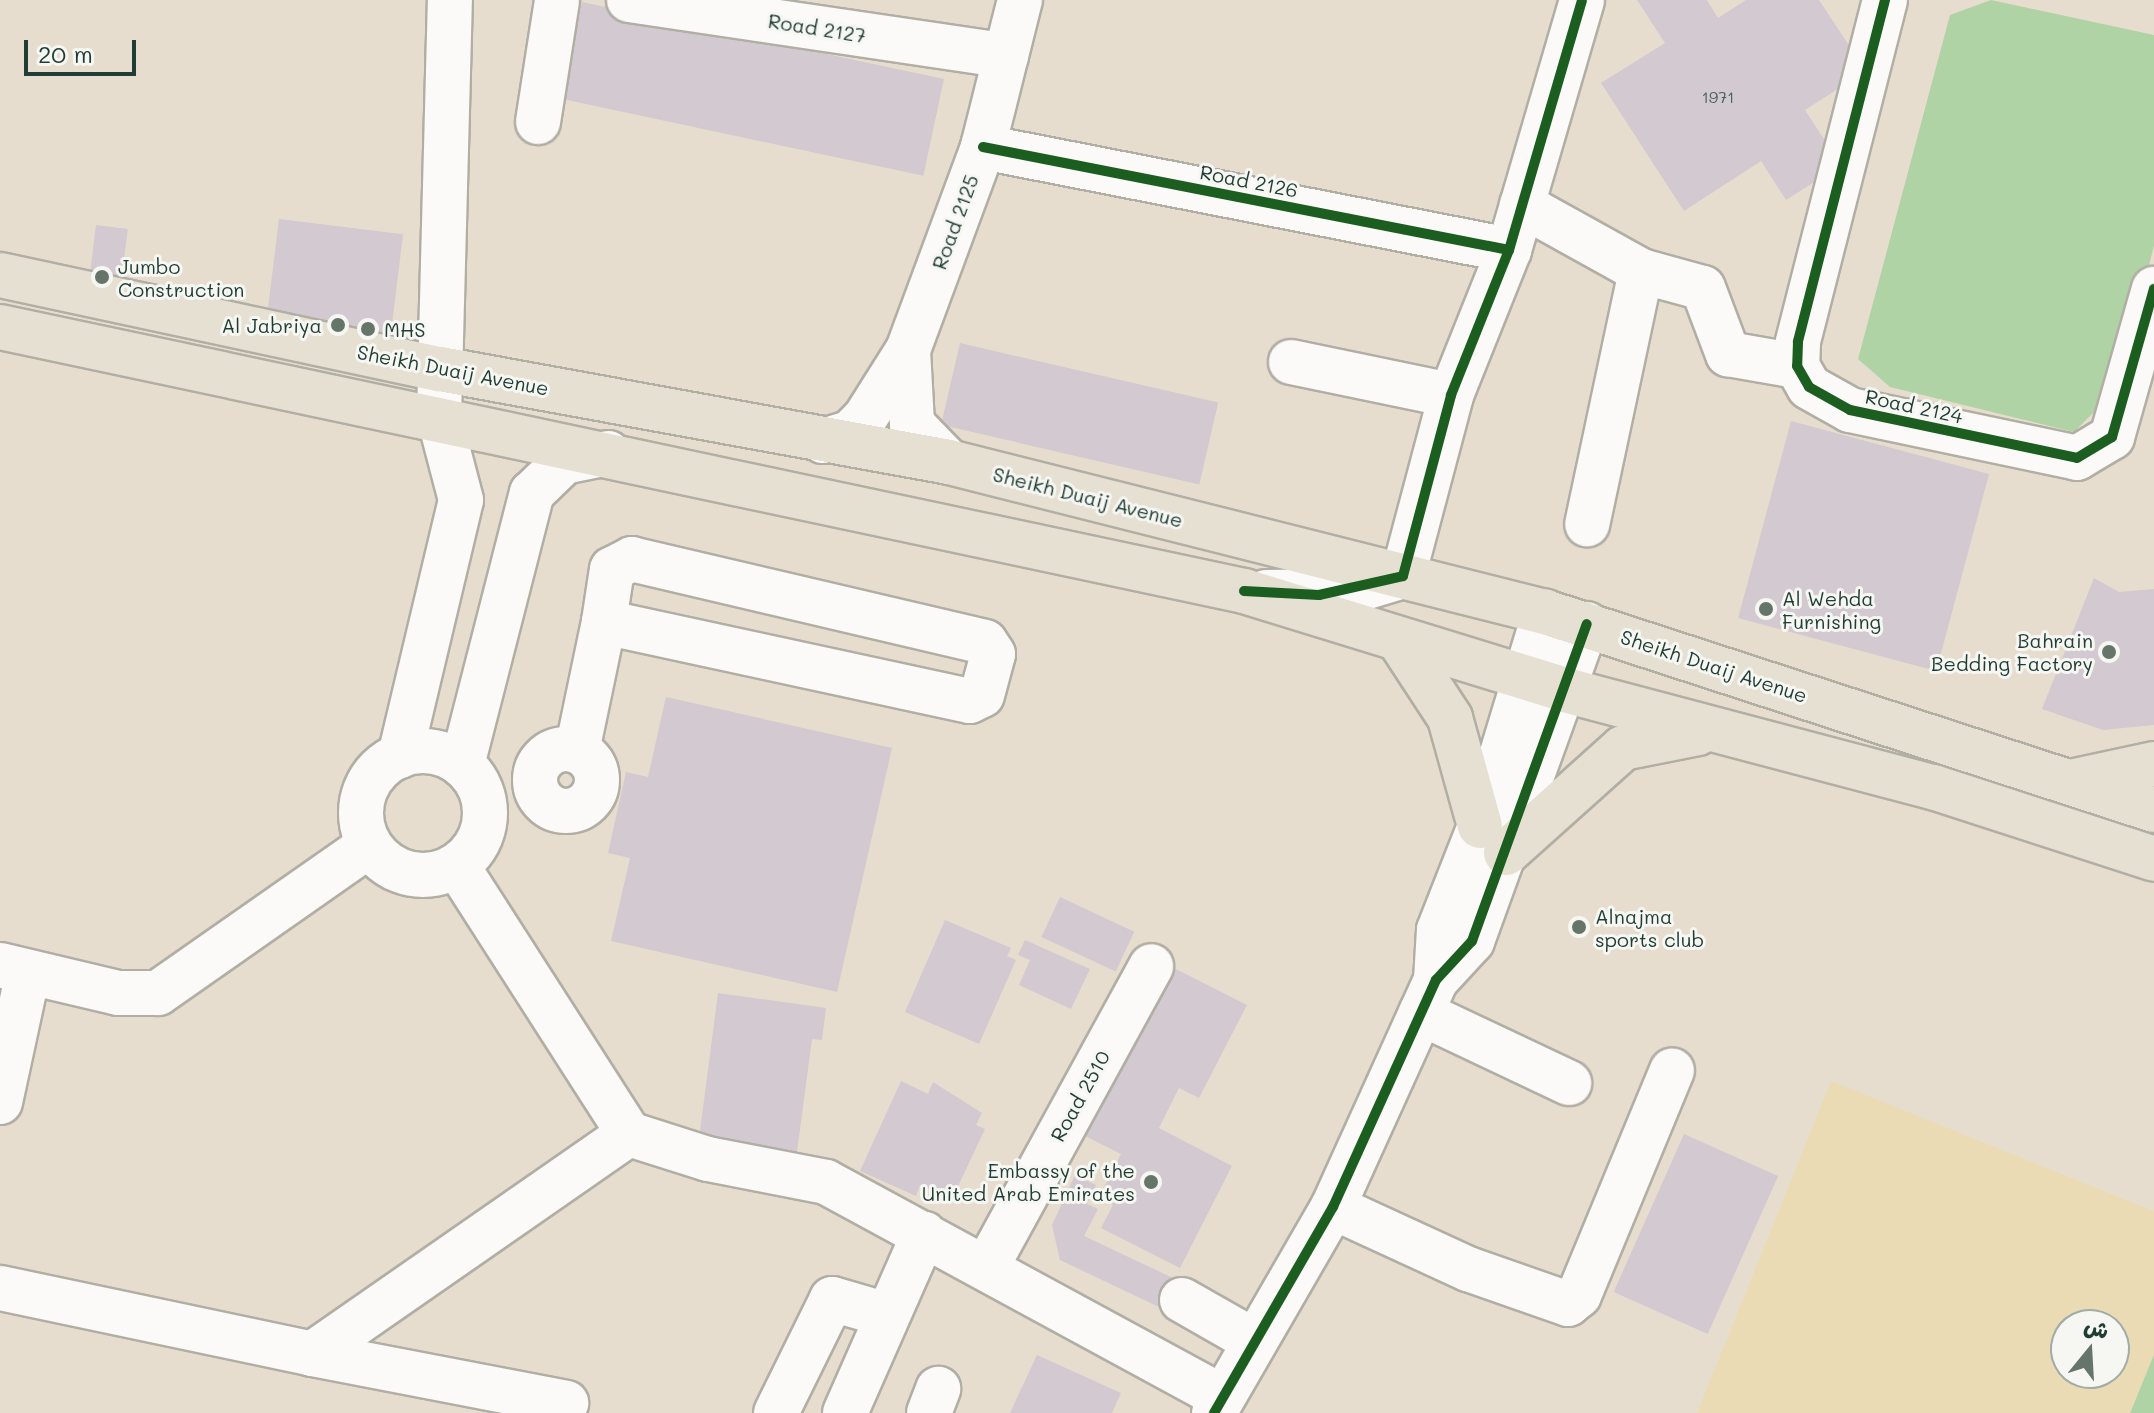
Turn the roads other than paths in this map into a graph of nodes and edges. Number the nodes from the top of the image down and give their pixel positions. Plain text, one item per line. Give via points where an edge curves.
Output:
1 (450, 0) edge
2 (557, 0) edge
3 (629, 0) edge
4 (1020, 0) edge
5 (1582, 0) edge
6 (1885, 0) edge
7 (1006, 56) junction
8 (538, 122) dead end
9 (983, 147) junction
10 (1522, 205) junction
11 (1509, 250) junction
12 (1641, 271) junction
13 (0, 275) edge
14 (2154, 289) edge
15 (0, 327) edge
16 (908, 350) junction
17 (1291, 362) dead end
18 (1797, 366) junction
19 (440, 369) junction
20 (1451, 395) junction
21 (439, 416) junction
22 (823, 441) junction
23 (608, 453) junction
24 (949, 462) junction
25 (461, 500) junction
26 (523, 514) junction
27 (1587, 524) dead end
28 (1403, 576) junction
29 (1244, 591) junction
30 (440, 600) junction
31 (1545, 612) junction
32 (498, 614) junction
33 (604, 622) junction
34 (1587, 624) junction
35 (1401, 643) junction
36 (1546, 684) junction
37 (1717, 731) junction
38 (400, 756) junction
39 (2154, 764) edge
40 (472, 778) junction
41 (2065, 781) junction
42 (2154, 810) edge
43 (1493, 840) junction
44 (369, 845) junction
45 (2154, 859) edge
46 (457, 866) junction
47 (1151, 966) dead end
48 (14, 968) edge
49 (1428, 996) junction
50 (1672, 1070) dead end
51 (1569, 1083) dead end
52 (0, 1102) edge
53 (629, 1134) junction
54 (1333, 1207) junction
55 (924, 1234) junction
56 (986, 1268) junction
57 (0, 1288) edge
58 (1182, 1300) dead end
59 (887, 1315) junction
60 (1254, 1341) junction
61 (312, 1354) junction
62 (566, 1403) dead end
63 (1218, 1405) edge
64 (776, 1413) edge
65 (845, 1413) edge

1 - 19 street
2 - 8 street
3 - 7 street, Road 2127
4 - 7 street, Road 2125
5 - 10 street
6 - 18 street
7 - 9 street, Road 2125
9 - 11 street, Road 2126
9 - 16 street, Road 2125
10 - 11 street
10 - 12 street
11 - 20 street
12 - 18 street via 1703,288 1728,354
12 - 27 street
13 - 19 main road, Sheikh Duaij Avenue
14 - 18 street, Road 2124 via 2112,437 2077,458 1850,410 1809,387
15 - 21 main road
16 - 22 street, Road 2125 via 865,418 850,433
16 - 24 street, Road 2125 via 912,424
17 - 20 street
19 - 21 street
19 - 22 main road, Sheikh Duaij Avenue
20 - 28 street
21 - 23 main road
21 - 25 street
22 - 24 main road, Sheikh Duaij Avenue
23 - 26 street via 564,462 532,493
23 - 29 main road
24 - 28 main road, Sheikh Duaij Avenue
25 - 26 street
25 - 30 street
26 - 32 street
28 - 29 street via 1319,595
28 - 31 main road, Sheikh Duaij Avenue
29 - 35 main road
30 - 32 street
30 - 38 street
31 - 34 main road, Sheikh Duaij Avenue
31 - 36 street
32 - 40 street
33 - 33 street via 612,569 632,559 985,642 993,654 982,695 970,701
33 - 40 street via 577,751 553,752 535,781
34 - 36 street
34 - 41 main road, Sheikh Duaij Avenue
35 - 36 main road
35 - 43 main road via 1450,718
36 - 37 main road
36 - 43 street
37 - 43 main road via 1623,748
37 - 45 main road via 1933,787
38 - 40 street via 432,752
38 - 44 street via 364,793
39 - 41 main road
40 - 46 street via 479,841
41 - 42 main road, Sheikh Duaij Avenue
43 - 49 street via 1439,930
44 - 46 street via 399,871 438,874
44 - 48 street via 158,993 118,993
46 - 53 street
47 - 56 street, Road 2510
48 - 52 street
49 - 51 street
49 - 54 street
50 - 54 street via 1579,1295 1568,1304 1468,1269
53 - 55 street via 708,1159 807,1176
53 - 61 street
54 - 60 street
55 - 56 street
55 - 59 street
56 - 63 street
57 - 61 street
58 - 60 street
59 - 64 street via 832,1299
59 - 65 street
60 - 63 street
61 - 62 street

